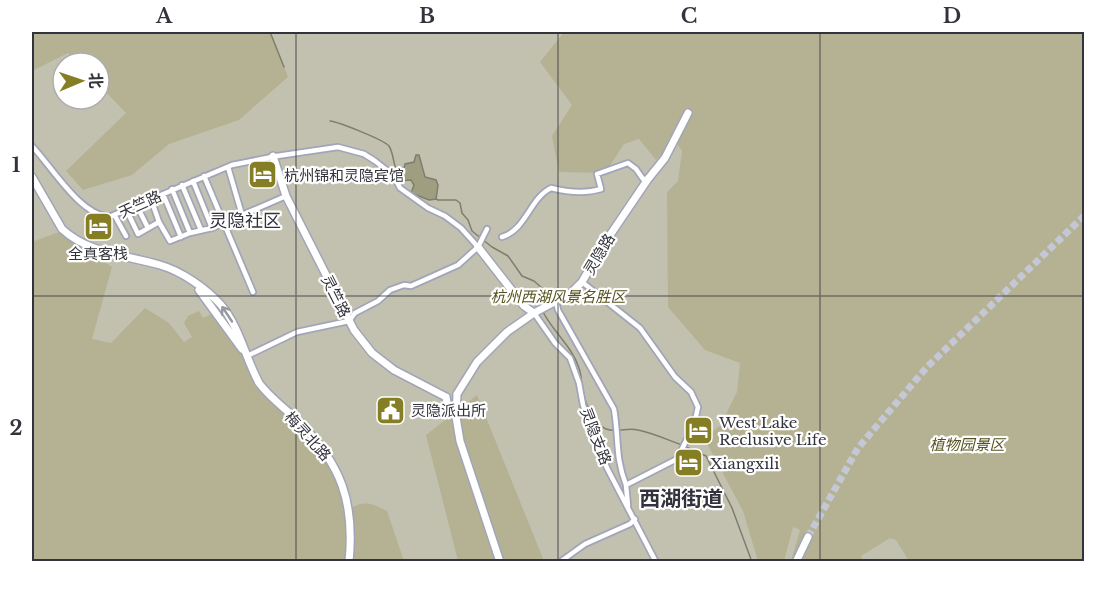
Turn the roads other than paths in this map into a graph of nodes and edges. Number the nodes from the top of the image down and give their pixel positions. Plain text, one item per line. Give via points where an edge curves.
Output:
1 (688, 113) dead end
2 (32, 146) edge
3 (273, 156) junction
4 (228, 167) junction
5 (204, 176) junction
6 (32, 177) edge
7 (648, 179) junction
8 (193, 181) junction
9 (182, 185) junction
10 (172, 189) junction
11 (163, 194) junction
12 (286, 196) junction
13 (150, 200) junction
14 (137, 206) junction
15 (127, 211) junction
16 (242, 215) junction
17 (115, 216) junction
18 (159, 222) junction
19 (223, 223) junction
20 (148, 228) junction
21 (212, 228) junction
22 (487, 229) dead end
23 (201, 230) junction
24 (190, 233) junction
25 (126, 236) dead end
26 (181, 237) junction
27 (502, 237) dead end
28 (480, 241) junction
29 (582, 282) junction
30 (254, 292) dead end
31 (552, 304) junction
32 (536, 312) junction
33 (349, 321) junction
34 (247, 356) junction
35 (457, 394) junction
36 (446, 397) junction
37 (456, 417) junction
38 (626, 485) junction
39 (628, 506) junction
40 (635, 519) junction
41 (808, 537) tunnel mouth
42 (349, 561) edge
43 (500, 561) edge
44 (560, 561) edge
45 (656, 561) edge
46 (796, 561) edge

1 - 7 street, 灵隐路 via 665,158
2 - 17 street, 天竺路 via 82,204 101,216
3 - 4 street, 天竺路
3 - 12 street, 灵竺路
3 - 28 street, 天竺路 via 339,147 364,154 394,176 408,195
4 - 5 street, 天竺路
4 - 16 street
5 - 8 street, 天竺路
5 - 19 street
6 - 34 street, 梅灵北路 via 54,216 81,239 122,256 161,265 211,295 227,313
7 - 27 street via 643,179 628,163 597,174 601,189 581,192 551,188 519,225
7 - 29 street, 灵隐路
8 - 9 street, 天竺路
8 - 21 street
9 - 10 street, 天竺路
9 - 23 street
10 - 11 street, 天竺路
10 - 24 street
11 - 13 street, 天竺路
11 - 26 street
12 - 16 street
12 - 33 street, 灵竺路
13 - 14 street, 天竺路
13 - 18 street
14 - 15 street, 天竺路
14 - 20 street
15 - 17 street, 天竺路
15 - 20 street via 138,234
16 - 19 street
17 - 25 street
18 - 20 street
18 - 26 street via 170,241
19 - 21 street
19 - 30 street
21 - 23 street
22 - 28 street
23 - 24 street
24 - 26 street
28 - 32 street via 524,306
28 - 33 street via 469,257 448,271 390,290
29 - 31 street, 灵隐路
29 - 38 street via 640,328 698,407 677,459
31 - 32 street, 灵隐路
31 - 38 street via 609,399
32 - 35 street, 灵隐路 via 507,332 477,362
32 - 39 street, 灵隐支路 via 555,343 570,358 601,453
33 - 34 street via 297,332
33 - 36 street, 灵竺路 via 372,352 394,369
34 - 42 street, 梅灵北路 via 265,392 299,422 339,475 346,494
35 - 36 street
35 - 37 street
36 - 37 street
37 - 43 street via 460,441
38 - 39 street
39 - 40 street, 灵隐支路
40 - 44 street
40 - 45 street, 灵隐支路
41 - 46 street

